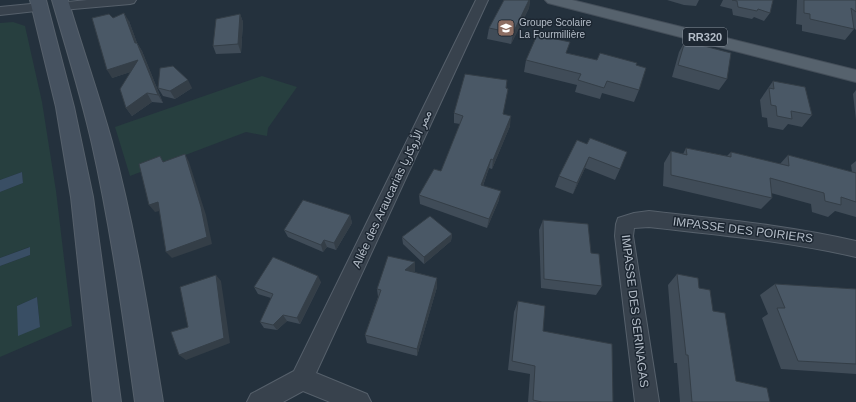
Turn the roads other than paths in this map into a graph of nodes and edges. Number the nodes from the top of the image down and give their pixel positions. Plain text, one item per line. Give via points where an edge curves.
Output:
1 (130, 0) edge
2 (482, 0) edge
3 (553, 0) edge
4 (593, 0) edge
5 (50, 3) edge
6 (0, 11) edge
7 (856, 65) edge
8 (856, 76) edge
9 (629, 222) joint
10 (856, 249) edge
11 (302, 379) junction
12 (107, 402) edge
13 (149, 402) edge
14 (259, 402) edge
15 (359, 402) edge
16 (647, 402) edge

1 - 5 street
2 - 11 street, Allée des Araucarias ممر الأروكاريا
3 - 8 main road, RR320
4 - 7 main road, RR320
5 - 6 street
5 - 12 main road via 64,107 82,197
5 - 13 main road via 102,143 136,314
9 - 10 street, IMPASSE DES POIRIERS via 649,219 704,225 819,240
9 - 16 street, IMPASSE DES SERINAGAS via 625,224 624,236
11 - 14 street
11 - 15 street

